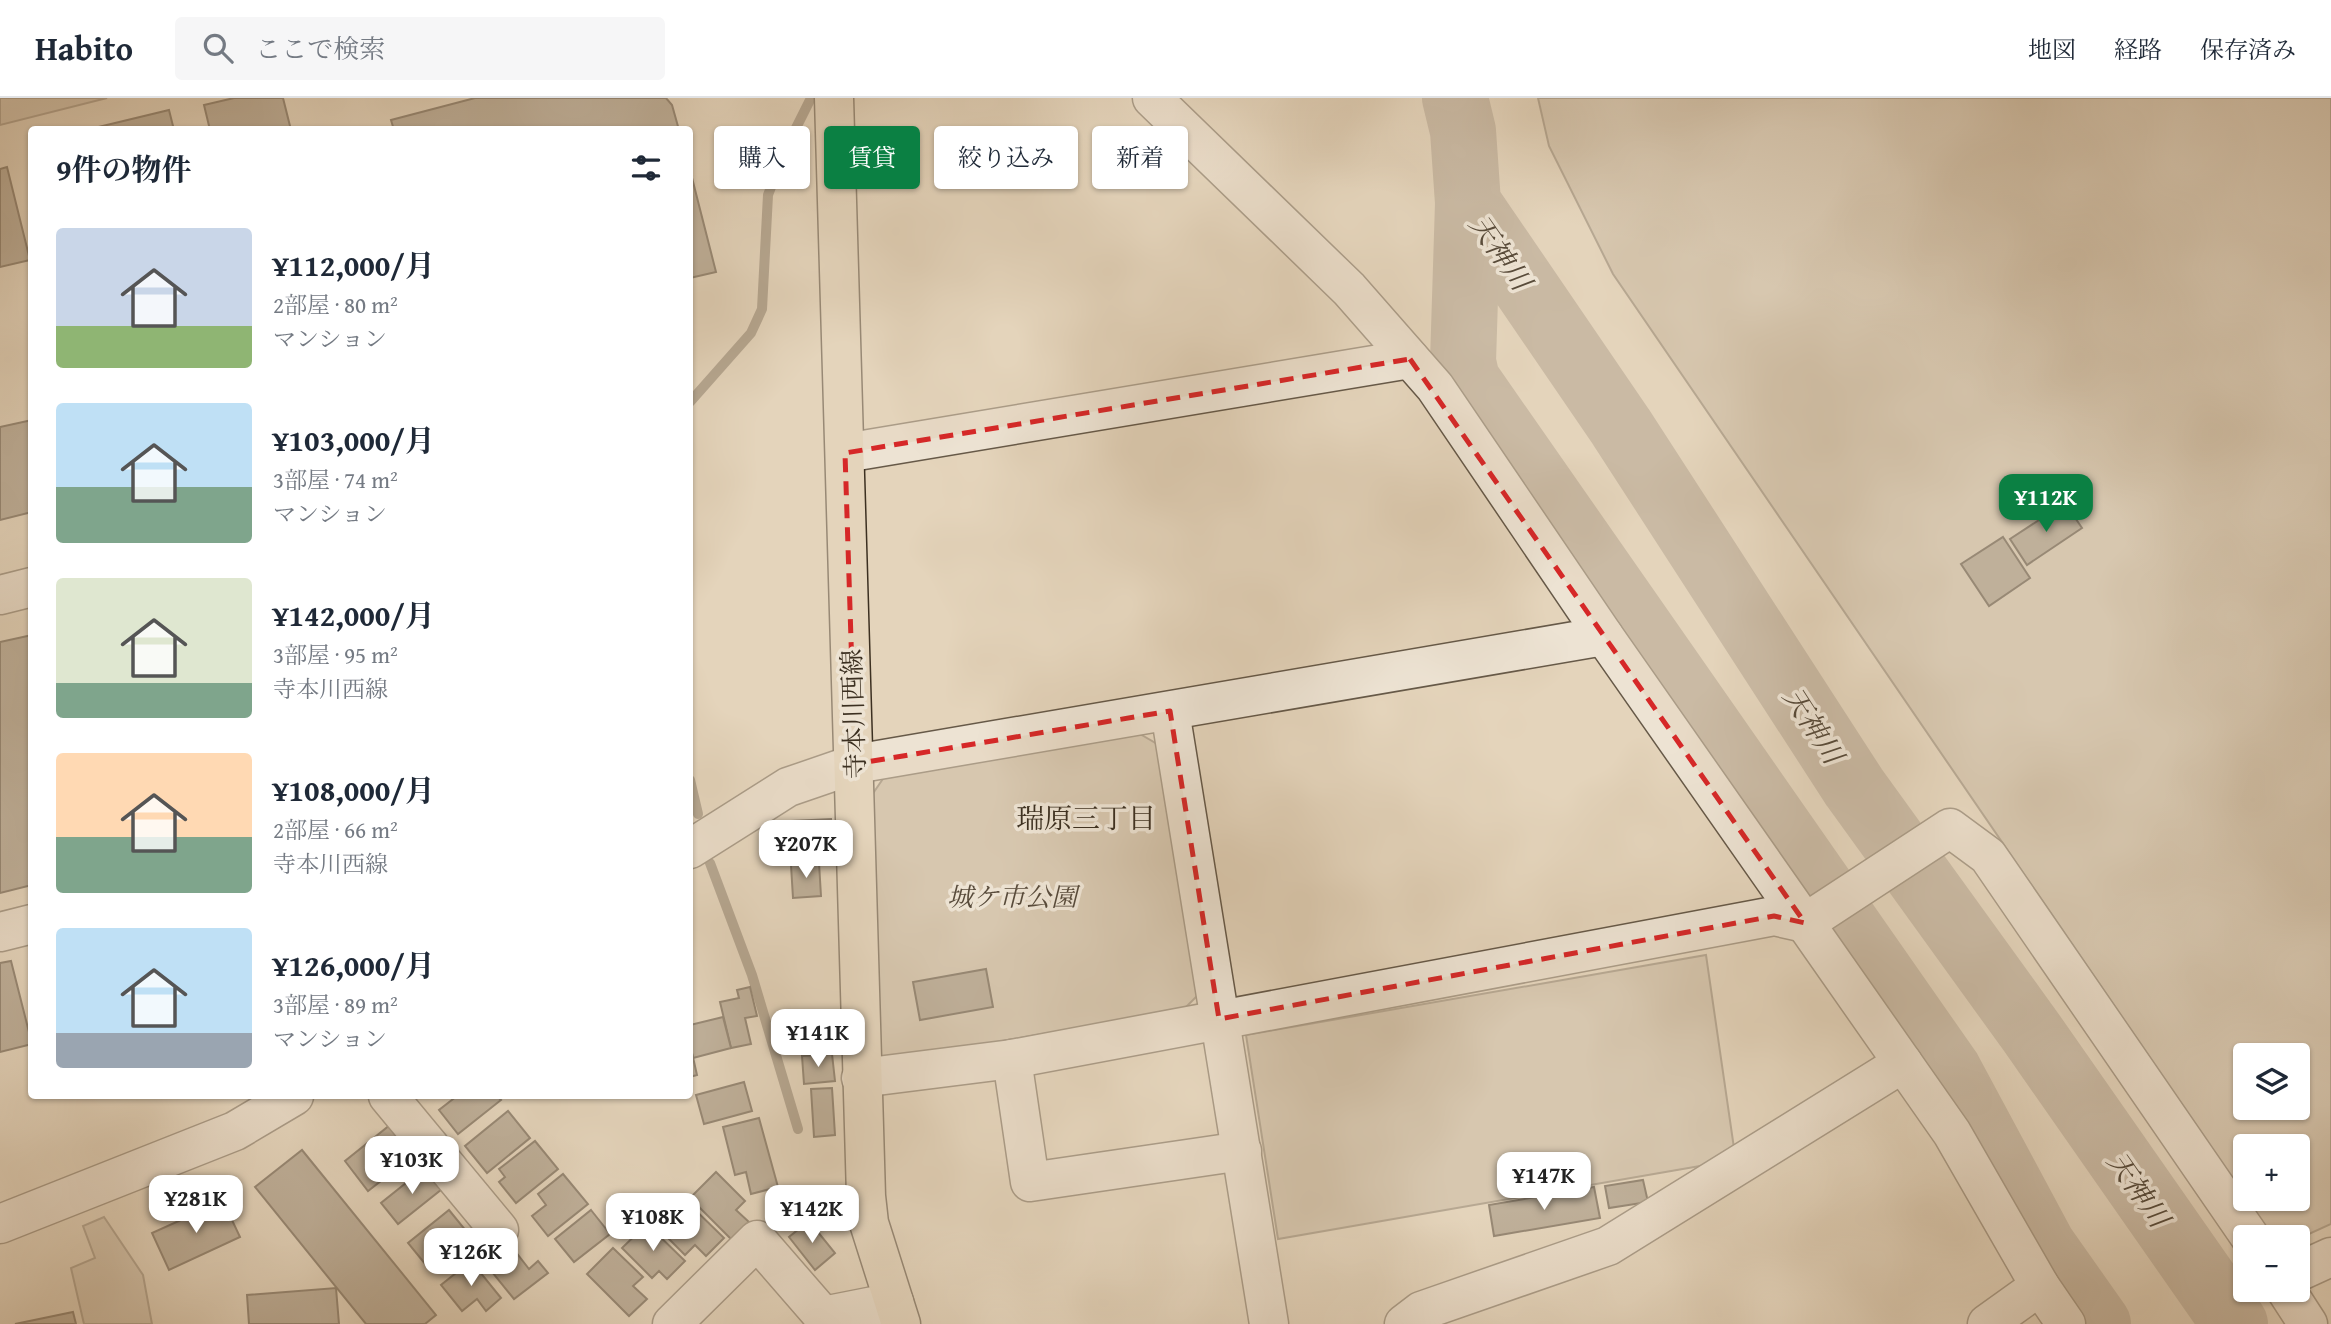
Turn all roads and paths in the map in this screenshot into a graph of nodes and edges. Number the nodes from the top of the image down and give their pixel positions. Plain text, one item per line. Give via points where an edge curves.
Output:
1 (1152, 98) edge
2 (834, 110) edge
3 (1410, 359) junction
4 (845, 453) junction
5 (28, 588) edge
6 (0, 595) edge
7 (1604, 636) junction
8 (1170, 711) junction
9 (855, 764) junction
10 (693, 847) edge
11 (1805, 923) junction
12 (28, 925) edge
13 (0, 932) edge
14 (1219, 1019) junction
15 (1012, 1059) junction
16 (1903, 1063) junction
17 (861, 1078) junction
18 (289, 1099) edge
19 (391, 1099) edge
20 (1242, 1151) junction
21 (0, 1224) edge
22 (2242, 1225) edge
23 (500, 1230) dead end
24 (2331, 1257) edge
25 (2310, 1267) edge
26 (2040, 1286) junction
27 (2294, 1302) edge
28 (898, 1313) edge
29 (672, 1324) edge
30 (1269, 1324) edge
31 (1404, 1324) edge
32 (1987, 1324) edge
33 (2066, 1324) edge
34 (2308, 1324) edge

1 - 3 street via 1349,289
2 - 4 main road, 寺本川西線
3 - 4 street
3 - 7 street via 1435,387
4 - 9 main road, 寺本川西線
5 - 6 street
7 - 8 street
7 - 11 street
8 - 9 street
8 - 14 street
9 - 10 street via 788,787
9 - 17 main road, 寺本川西線
11 - 14 street via 1774,916
11 - 16 street
11 - 22 street via 1950,828 1988,856
12 - 13 street
14 - 15 street
14 - 20 street
15 - 17 street
15 - 20 street via 1030,1182
16 - 26 street via 1952,1133
16 - 31 street via 1608,1246 1421,1311
17 - 28 main road, 寺本川西線 via 869,1223
18 - 21 street via 235,1131
19 - 23 street
20 - 30 street
24 - 25 street
26 - 32 street
26 - 33 street
27 - 34 street
28 - 29 street via 823,1315 757,1240

